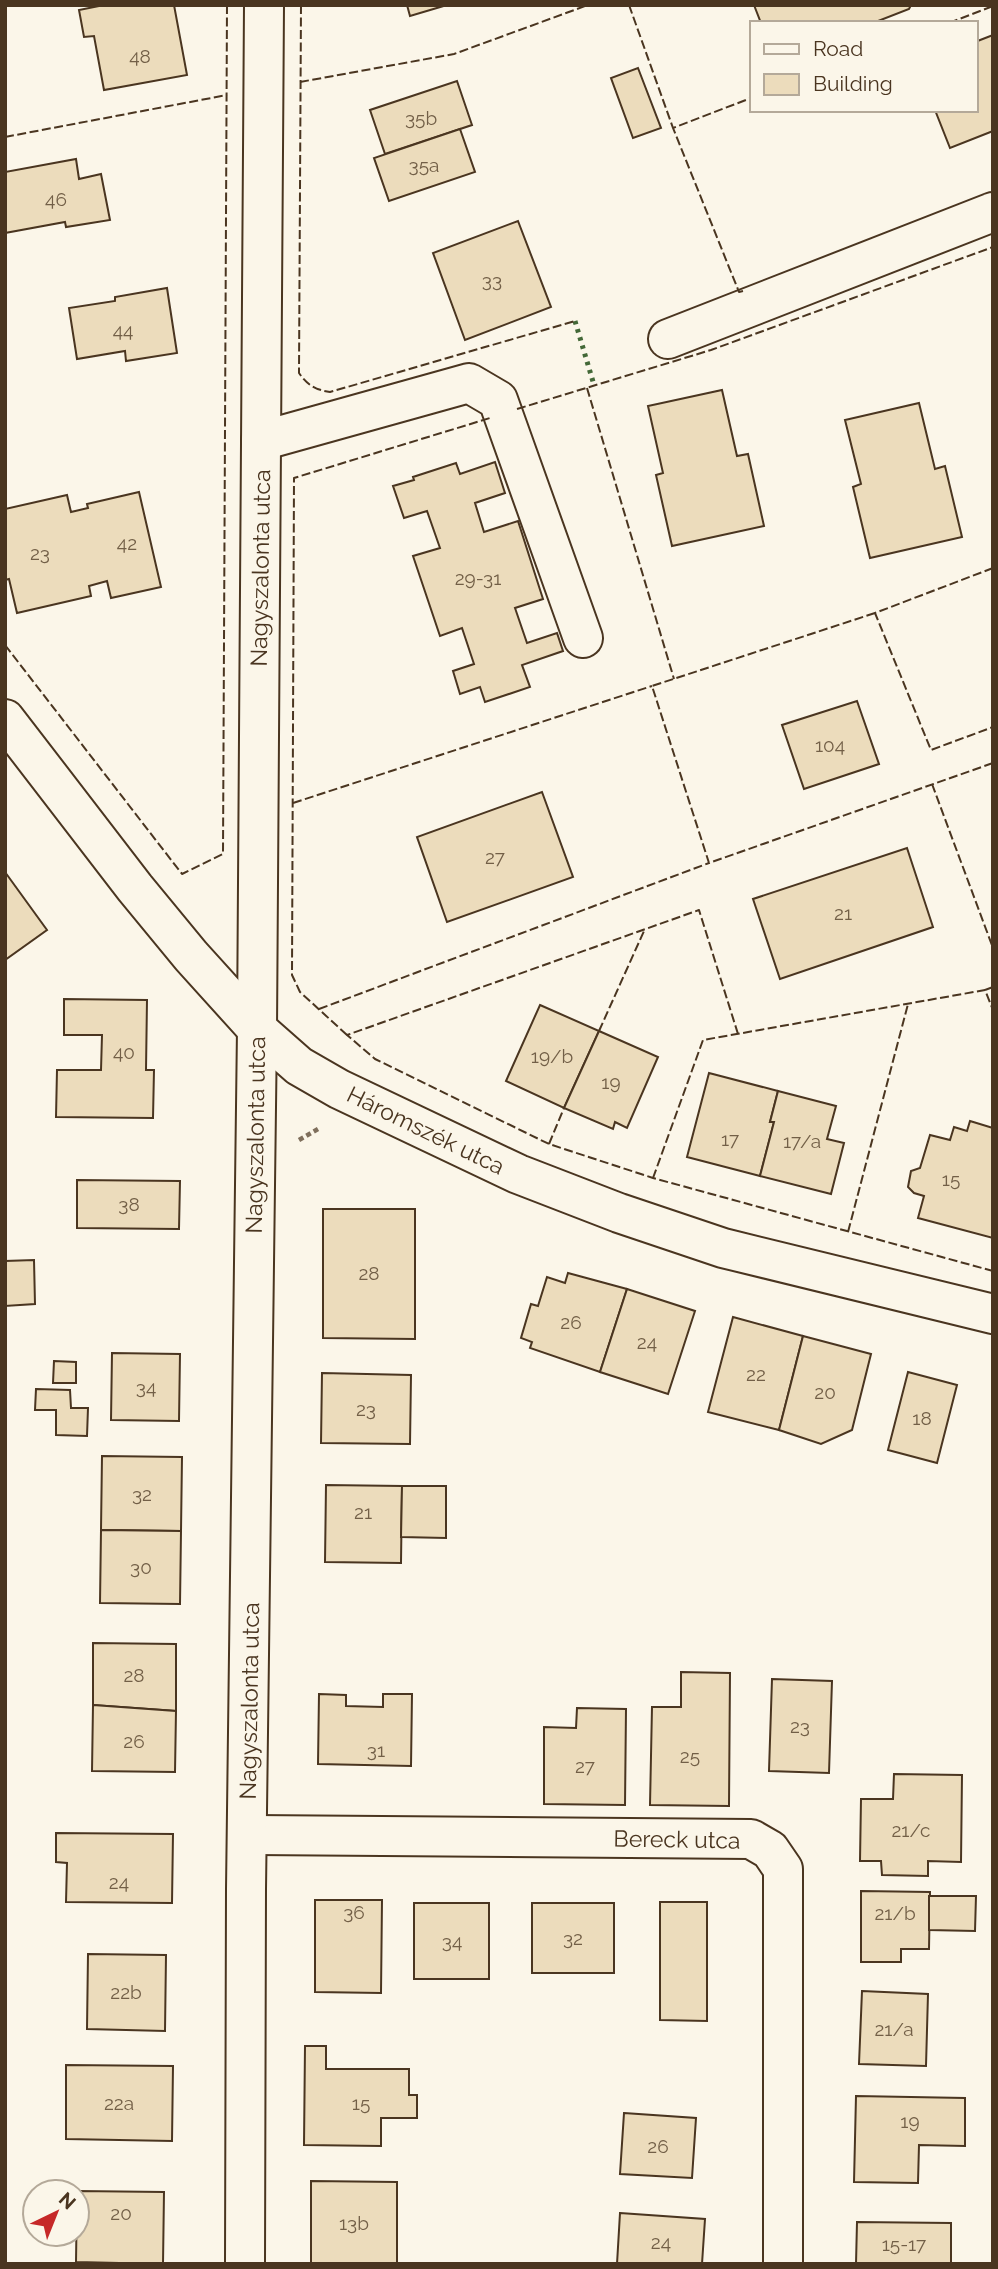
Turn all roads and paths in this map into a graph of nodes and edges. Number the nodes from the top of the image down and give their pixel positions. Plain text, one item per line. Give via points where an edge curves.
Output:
1 (264, 5) edge
2 (993, 212) edge
3 (668, 339) dead end
4 (261, 441) junction
5 (583, 638) dead end
6 (5, 719) edge
7 (257, 1028) junction
8 (993, 1314) edge
9 (247, 1835) junction
10 (245, 2264) edge
11 (783, 2264) edge

1 - 4 street, Nagyszalonta utca
2 - 3 street
4 - 5 street via 469,383 498,400
4 - 7 street, Nagyszalonta utca
6 - 7 street, Háromszék utca via 191,957
7 - 8 street, Háromszék utca via 299,1066 518,1174 723,1248
7 - 9 street, Nagyszalonta utca
9 - 10 street, Nagyszalonta utca
9 - 11 street, Bereck utca via 751,1839 770,1850 783,1868

